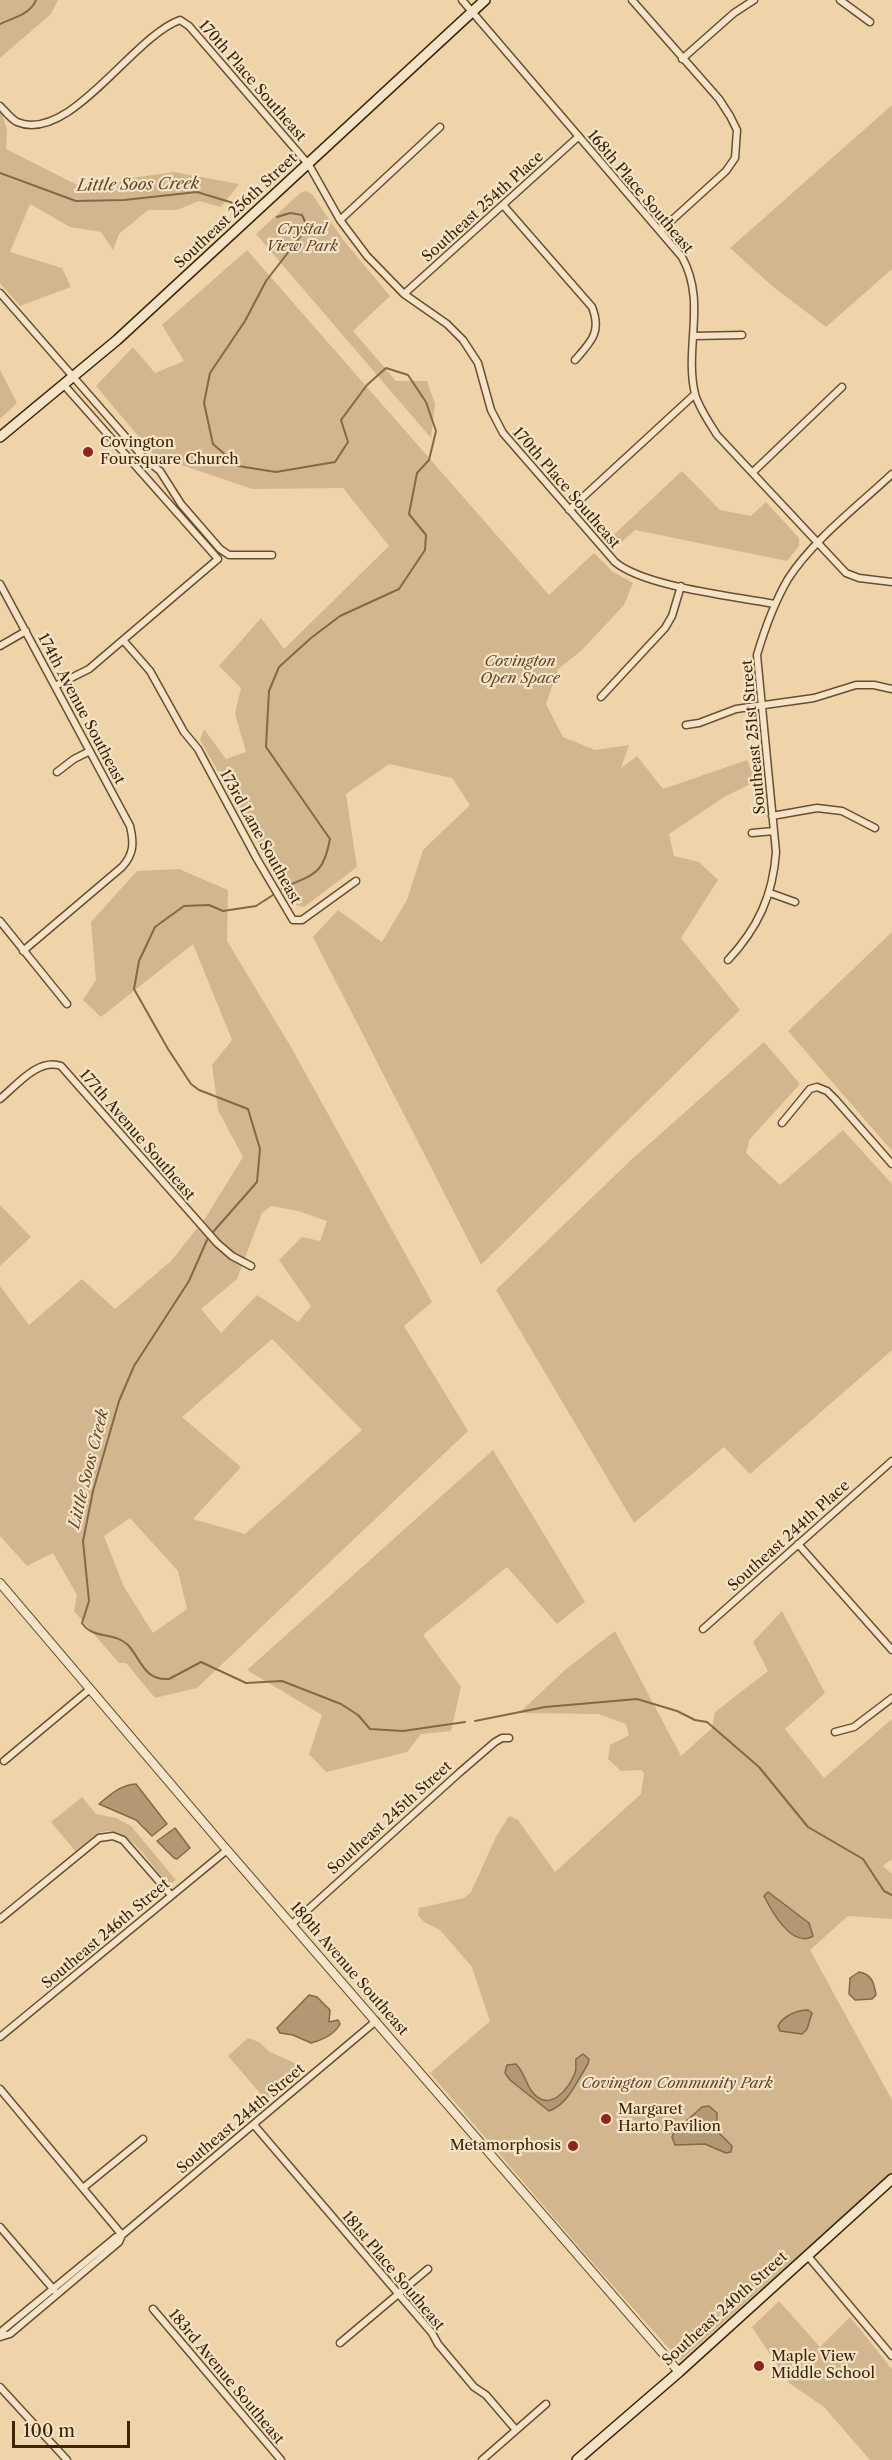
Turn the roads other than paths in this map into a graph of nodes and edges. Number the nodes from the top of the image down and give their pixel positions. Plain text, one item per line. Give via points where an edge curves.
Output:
1 (462, 0) edge
2 (485, 0) edge
3 (632, 0) edge
4 (754, 0) edge
5 (840, 0) edge
6 (472, 12) junction
7 (870, 21) dead end
8 (682, 59) junction
9 (0, 106) edge
10 (440, 127) dead end
11 (578, 137) junction
12 (309, 165) junction
13 (502, 205) junction
14 (340, 220) junction
15 (660, 231) junction
16 (0, 293) edge
17 (404, 294) junction
18 (742, 335) dead end
19 (694, 336) junction
20 (575, 360) dead end
21 (74, 377) junction
22 (64, 385) junction
23 (842, 387) dead end
24 (695, 394) junction
25 (0, 437) edge
26 (753, 472) junction
27 (892, 474) edge
28 (569, 510) junction
29 (817, 544) junction
30 (272, 555) dead end
31 (892, 582) edge
32 (0, 584) edge
33 (681, 586) junction
34 (774, 604) junction
35 (26, 631) junction
36 (123, 640) junction
37 (0, 646) edge
38 (55, 686) junction
39 (892, 689) edge
40 (601, 697) dead end
41 (761, 706) junction
42 (686, 725) dead end
43 (90, 752) junction
44 (57, 772) dead end
45 (772, 816) junction
46 (875, 828) dead end
47 (774, 831) junction
48 (752, 833) dead end
49 (356, 881) dead end
50 (770, 893) junction
51 (795, 902) dead end
52 (0, 921) edge
53 (22, 951) junction
54 (728, 960) dead end
55 (67, 1004) dead end
56 (0, 1099) edge
57 (782, 1124) dead end
58 (892, 1164) edge
59 (251, 1266) dead end
60 (892, 1461) edge
61 (798, 1544) junction
62 (0, 1583) edge
63 (703, 1629) dead end
64 (892, 1650) edge
65 (90, 1689) junction
66 (892, 1698) edge
67 (835, 1732) dead end
68 (509, 1738) dead end
69 (4, 1761) dead end
70 (227, 1851) junction
71 (171, 1895) junction
72 (0, 1919) edge
73 (292, 1924) junction
74 (376, 2021) junction
75 (0, 2037) edge
76 (0, 2089) edge
77 (254, 2125) junction
78 (143, 2139) dead end
79 (892, 2178) edge
80 (83, 2188) junction
81 (0, 2227) edge
82 (122, 2235) junction
83 (807, 2255) junction
84 (428, 2269) dead end
85 (55, 2291) junction
86 (397, 2294) junction
87 (153, 2309) dead end
88 (0, 2337) edge
89 (340, 2343) dead end
90 (892, 2356) edge
91 (679, 2372) junction
92 (0, 2386) edge
93 (546, 2404) dead end
94 (516, 2430) junction
95 (67, 2460) edge
96 (281, 2460) edge
97 (482, 2460) edge
98 (577, 2460) edge

1 - 6 street, 168th Place Southeast
2 - 6 main road, Southeast 256th Street
3 - 8 street
4 - 8 street
5 - 7 street
6 - 11 street, 168th Place Southeast
6 - 12 main road, Southeast 256th Street
8 - 15 street via 730,116 737,130 737,143 735,158 726,171
9 - 12 street, 170th Place Southeast via 15,121 53,122 77,106 156,33 180,20
10 - 14 street
11 - 13 street, Southeast 254th Place
11 - 15 street, 168th Place Southeast
12 - 14 street, 170th Place Southeast
12 - 21 main road, Southeast 256th Street
13 - 17 street, Southeast 254th Place
13 - 20 street via 592,307 596,323 592,341
14 - 17 street, 170th Place Southeast via 367,256
15 - 19 street, 168th Place Southeast via 687,267 695,300
16 - 21 street
17 - 28 street, 170th Place Southeast via 463,340 478,363 496,423
18 - 19 street
19 - 24 street, 168th Place Southeast
21 - 22 main road, Southeast 256th Street
21 - 30 street via 144,458 160,471 181,504 220,549 229,555
22 - 25 main road, Southeast 256th Street
22 - 36 street via 218,559
23 - 26 street
24 - 26 street, 168th Place Southeast via 717,435
24 - 28 street
26 - 29 street, 168th Place Southeast
27 - 29 street, Southeast 251st Street
28 - 33 street, 170th Place Southeast via 621,568
29 - 31 street, 168th Place Southeast via 852,576
29 - 34 street, Southeast 251st Street
32 - 35 street, 174th Avenue Southeast
33 - 34 street, 170th Place Southeast
33 - 40 street via 665,628
34 - 41 street, Southeast 251st Street via 757,655
35 - 37 street
35 - 38 street, 174th Avenue Southeast
36 - 38 street via 89,669
36 - 49 street, 173rd Lane Southeast via 150,671 184,732 198,749 293,920 302,920
38 - 43 street, 174th Avenue Southeast
39 - 41 street via 855,685 814,698
41 - 42 street via 736,709
41 - 45 street, Southeast 251st Street
43 - 44 street
43 - 53 street, 174th Avenue Southeast via 130,826 133,849 122,867
45 - 46 street via 809,808 842,811
45 - 47 street, Southeast 251st Street
47 - 48 street
47 - 50 street, Southeast 251st Street via 776,852
50 - 51 street
50 - 54 street, Southeast 251st Street via 754,929
52 - 53 street
53 - 55 street
56 - 59 street, 177th Avenue Southeast via 41,1066 61,1066 217,1243
57 - 58 street via 810,1089 817,1087 835,1099
60 - 61 street, Southeast 244th Place
61 - 63 street, Southeast 244th Place
61 - 64 street
62 - 65 street, 180th Avenue Southeast
65 - 69 street
65 - 70 street, 180th Avenue Southeast
66 - 67 street via 854,1726
68 - 73 street, Southeast 245th Street via 495,1742
70 - 71 street, Southeast 246th Street
70 - 73 street, 180th Avenue Southeast
71 - 72 street via 123,1840 112,1836 99,1838
71 - 75 street, Southeast 246th Street
73 - 74 street, 180th Avenue Southeast
74 - 77 street, Southeast 244th Street
74 - 91 street, 180th Avenue Southeast
76 - 80 street
77 - 82 street, Southeast 244th Street
77 - 86 street, 181st Place Southeast
78 - 80 street
79 - 83 main road, Southeast 240th Street
80 - 82 street
81 - 85 street
82 - 85 street, Southeast 244th Street via 119,2242
83 - 90 street
83 - 91 main road, Southeast 240th Street
84 - 86 street
85 - 88 street, Southeast 244th Street via 10,2334
86 - 89 street
86 - 94 street, 181st Place Southeast via 474,2388 486,2395
87 - 96 street, 183rd Avenue Southeast
91 - 98 main road, Southeast 240th Street
92 - 95 street
93 - 94 street
94 - 97 street

